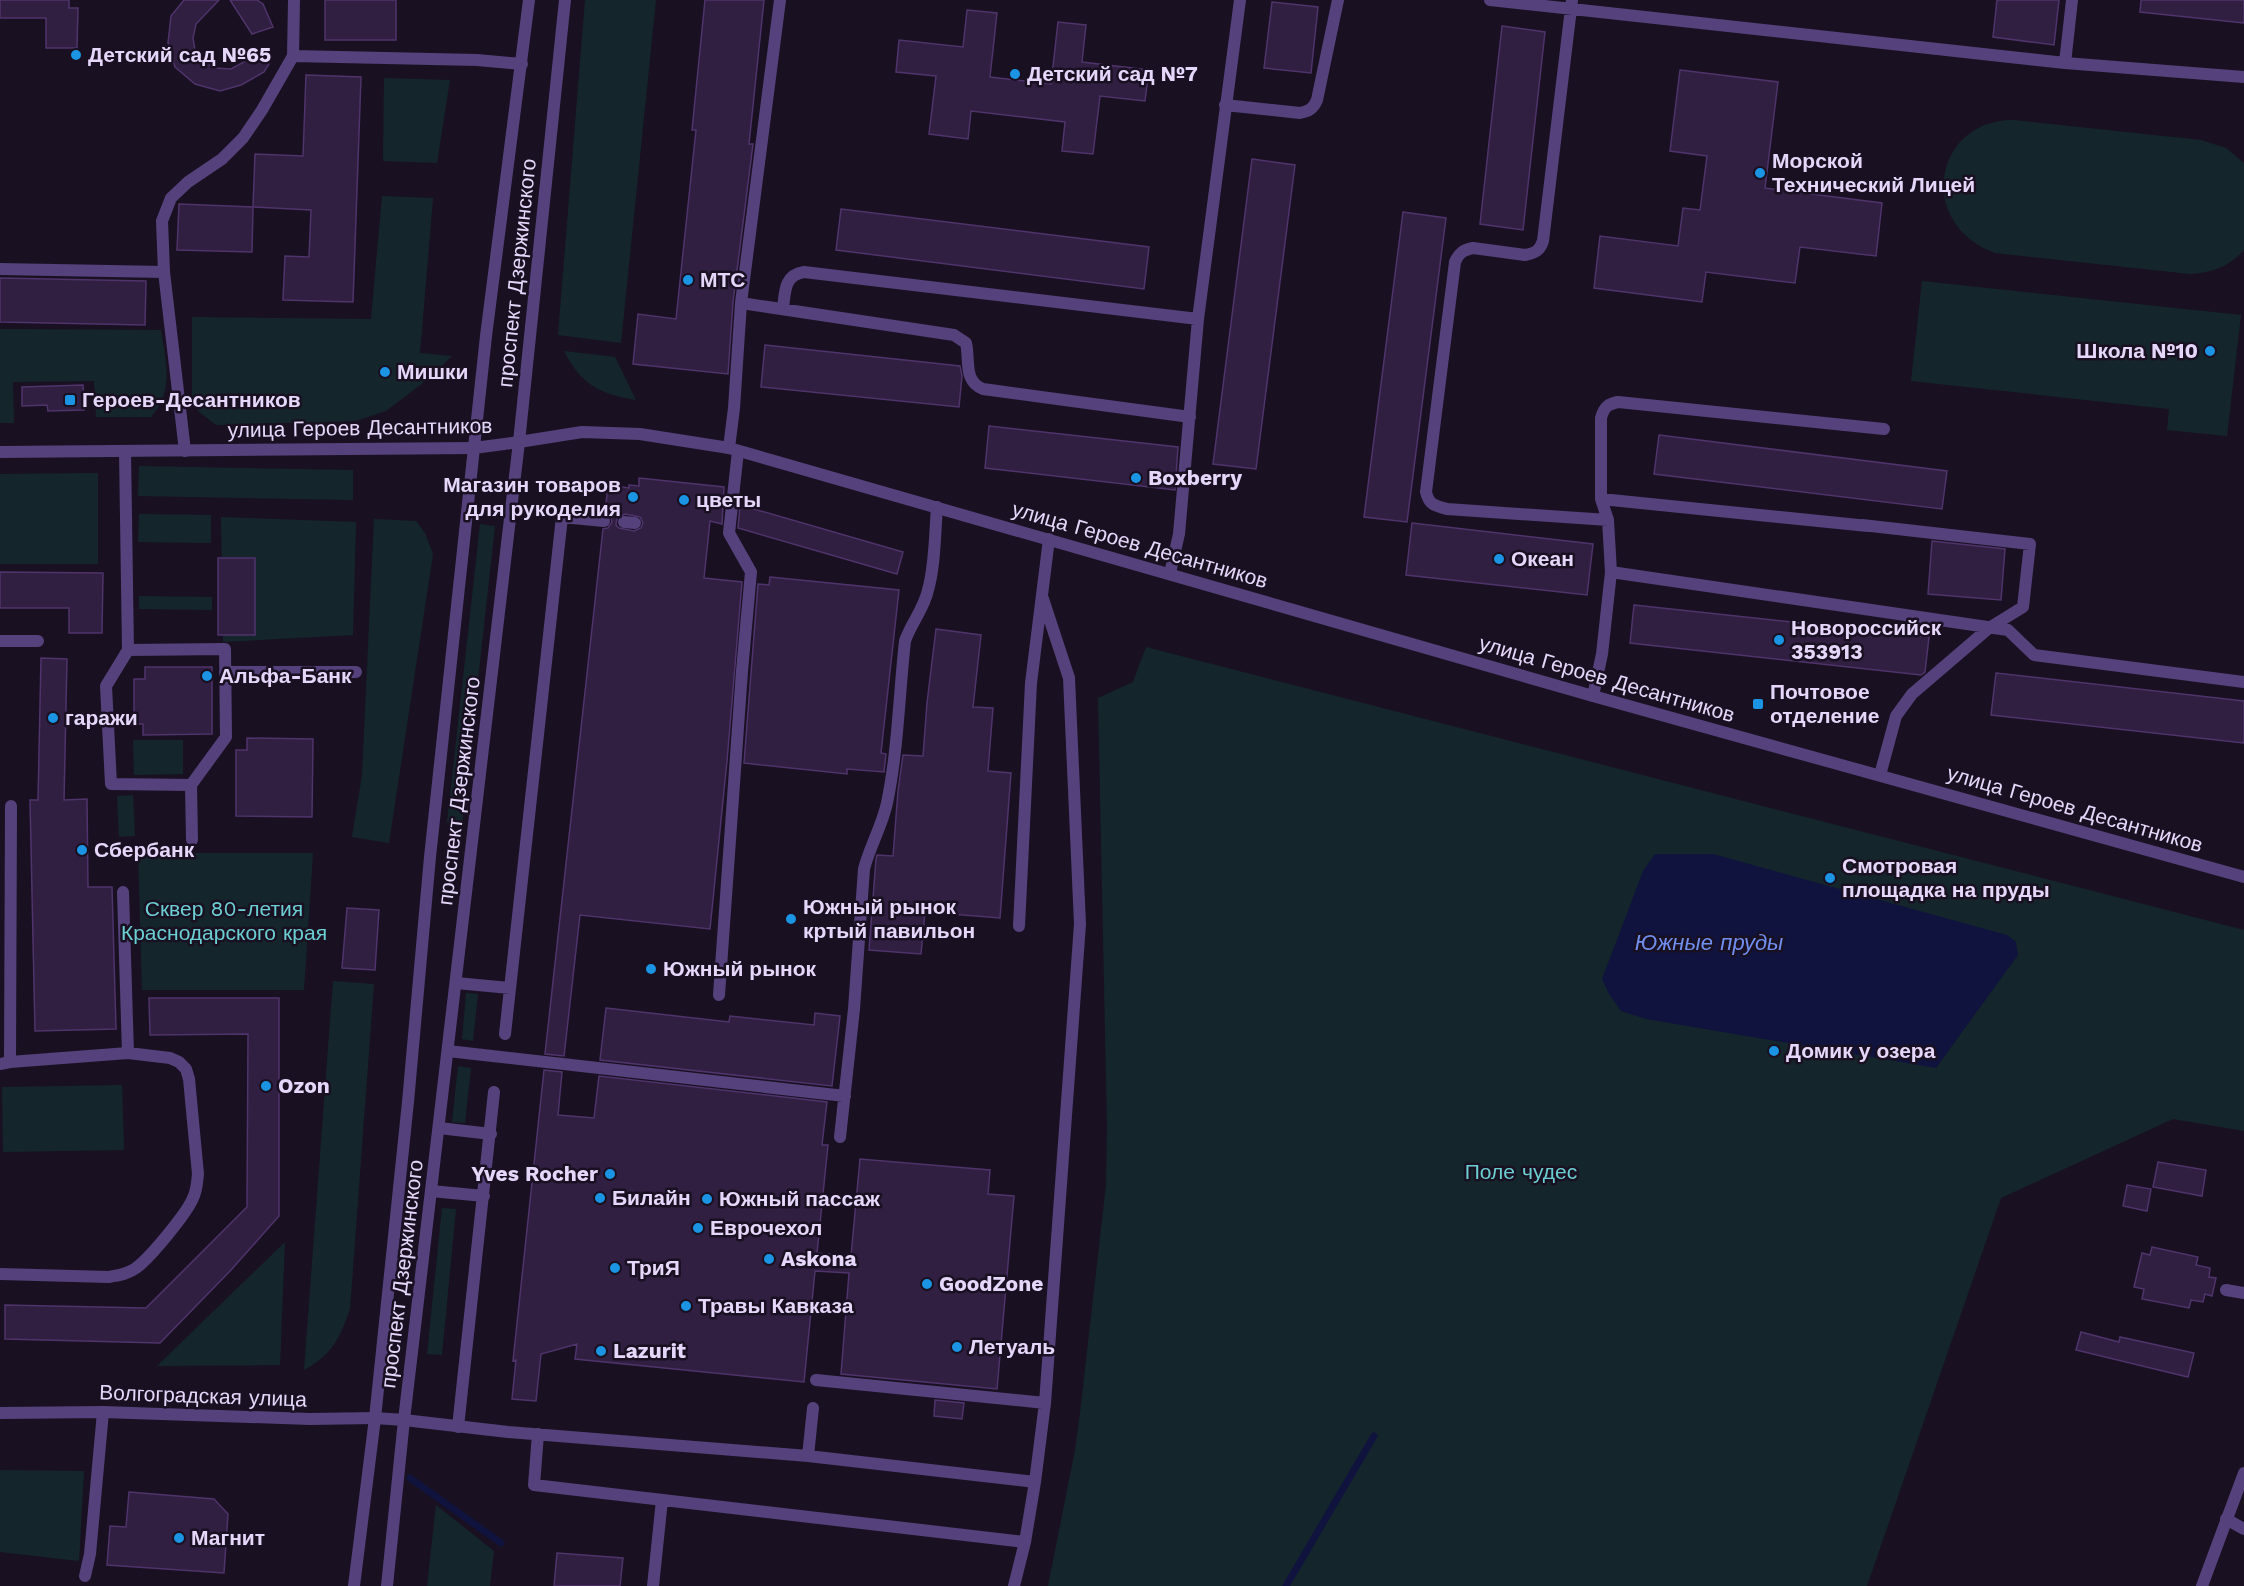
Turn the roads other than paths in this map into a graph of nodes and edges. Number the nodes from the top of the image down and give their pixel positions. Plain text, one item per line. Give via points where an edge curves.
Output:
1 (294, 0) edge
2 (529, 0) edge
3 (565, 0) edge
4 (780, 0) edge
5 (1240, 0) edge
6 (1338, 0) edge
7 (1490, 0) edge
8 (2072, 0) edge
9 (1572, 4) edge
10 (293, 56) junction
11 (2065, 63) junction
12 (522, 64) junction
13 (2244, 77) edge
14 (1225, 105) junction
15 (0, 269) edge
16 (164, 272) junction
17 (741, 303) junction
18 (783, 309) junction
19 (1198, 319) junction
20 (1190, 417) junction
21 (1884, 429) dead end
22 (519, 441) junction
23 (474, 448) junction
24 (734, 449) junction
25 (125, 451) junction
26 (185, 451) junction
27 (0, 452) edge
28 (1601, 499) junction
29 (937, 507) junction
30 (604, 520) dead end
31 (1608, 520) junction
32 (1862, 525) junction
33 (1885, 528) dead end
34 (1049, 539) junction
35 (1611, 572) junction
36 (1170, 573) junction
37 (1042, 596) junction
38 (1989, 628) junction
39 (0, 641) edge
40 (38, 641) dead end
41 (128, 650) junction
42 (225, 672) junction
43 (356, 672) dead end
44 (2244, 682) edge
45 (1593, 696) junction
46 (1880, 775) junction
47 (191, 785) junction
48 (11, 806) dead end
49 (192, 840) dead end
50 (2244, 877) edge
51 (123, 892) dead end
52 (1019, 926) dead end
53 (456, 983) junction
54 (510, 988) junction
55 (719, 995) dead end
56 (505, 1034) dead end
57 (448, 1051) junction
58 (128, 1053) junction
59 (5, 1063) edge
60 (494, 1092) dead end
61 (845, 1096) junction
62 (439, 1128) junction
63 (490, 1134) junction
64 (840, 1137) dead end
65 (431, 1191) junction
66 (484, 1196) junction
67 (0, 1274) edge
68 (2226, 1290) dead end
69 (2244, 1293) edge
70 (816, 1380) dead end
71 (1045, 1404) junction
72 (813, 1408) dead end
73 (103, 1412) junction
74 (0, 1413) edge
75 (375, 1418) junction
76 (404, 1420) junction
77 (458, 1427) junction
78 (538, 1434) junction
79 (808, 1456) junction
80 (2244, 1473) edge
81 (1035, 1482) junction
82 (662, 1500) junction
83 (2226, 1519) junction
84 (2244, 1529) edge
85 (1024, 1542) junction
86 (85, 1576) dead end
87 (354, 1586) edge
88 (387, 1586) edge
89 (653, 1586) edge
90 (1014, 1586) edge
91 (2202, 1586) edge

1 - 10 street
2 - 12 street, проспект Дзержинского
3 - 22 street, проспект Дзержинского
4 - 17 street
5 - 14 street
6 - 14 street via 1313,107 1300,113
7 - 9 street
8 - 11 street
9 - 11 street
9 - 31 street via 1544,241 1534,254 1526,255 1465,249 1455,262 1426,492 1435,506 1447,508
10 - 12 street
10 - 16 street via 243,138 171,198 162,221
11 - 13 street
12 - 23 street, проспект Дзержинского
14 - 19 street
15 - 16 street
16 - 26 street
17 - 18 street
17 - 24 street
18 - 19 street via 789,279 804,272
18 - 20 street via 954,335 966,343 971,381 983,389
19 - 20 street
20 - 36 street via 1179,534
21 - 28 street via 1618,402 1603,409 1601,418
22 - 23 street, улица Героев Десантников
22 - 24 street, улица Героев Десантников via 582,432 640,434
22 - 53 street, проспект Дзержинского
23 - 26 street, улица Героев Десантников
23 - 75 street, проспект Дзержинского
24 - 29 street, улица Героев Десантников
24 - 55 street via 729,533 751,572
25 - 26 street, улица Героев Десантников
25 - 27 street, улица Героев Десантников
25 - 41 street
28 - 31 street
28 - 32 street
29 - 34 street, улица Героев Десантников
29 - 61 street via 928,590 905,641 886,806 864,869
30 - 54 street via 562,517
31 - 35 street
32 - 33 street
32 - 38 street via 2030,544 2023,607
34 - 36 street, улица Героев Десантников
34 - 37 street
35 - 38 street
35 - 45 street
36 - 45 street, улица Героев Десантников
37 - 52 street via 1031,683
37 - 71 street via 1069,678 1080,924
38 - 44 street via 2008,630 2034,655
38 - 46 street via 1912,694 1896,716
39 - 40 street
41 - 42 street via 225,649
41 - 47 street via 106,686 111,784
42 - 43 street
42 - 47 street via 226,737
45 - 46 street, улица Героев Десантников
46 - 50 street, улица Героев Десантников
47 - 49 street
48 - 59 street
51 - 58 street
53 - 54 street
53 - 57 street, проспект Дзержинского
54 - 56 street
57 - 61 street
57 - 62 street, проспект Дзержинского
58 - 59 street
58 - 67 street via 170,1058 186,1069 198,1174 193,1199 145,1259 123,1274
60 - 63 street
61 - 64 street
62 - 63 street
62 - 65 street, проспект Дзержинского
63 - 66 street
65 - 66 street
65 - 76 street, проспект Дзержинского
66 - 77 street
68 - 69 street
70 - 71 street
71 - 81 street
72 - 79 street
73 - 74 street, Волгоградская улица
73 - 75 street, Волгоградская улица
73 - 86 street
75 - 76 street, Волгоградская улица
75 - 87 street, проспект Дзержинского
76 - 77 street, Волгоградская улица
76 - 88 street, проспект Дзержинского
77 - 78 street, Волгоградская улица
78 - 79 street, Волгоградская улица
78 - 82 street via 534,1485
79 - 81 street, Волгоградская улица
80 - 83 street
81 - 85 street
82 - 85 street
82 - 89 street
83 - 84 street
83 - 91 street
85 - 90 street

